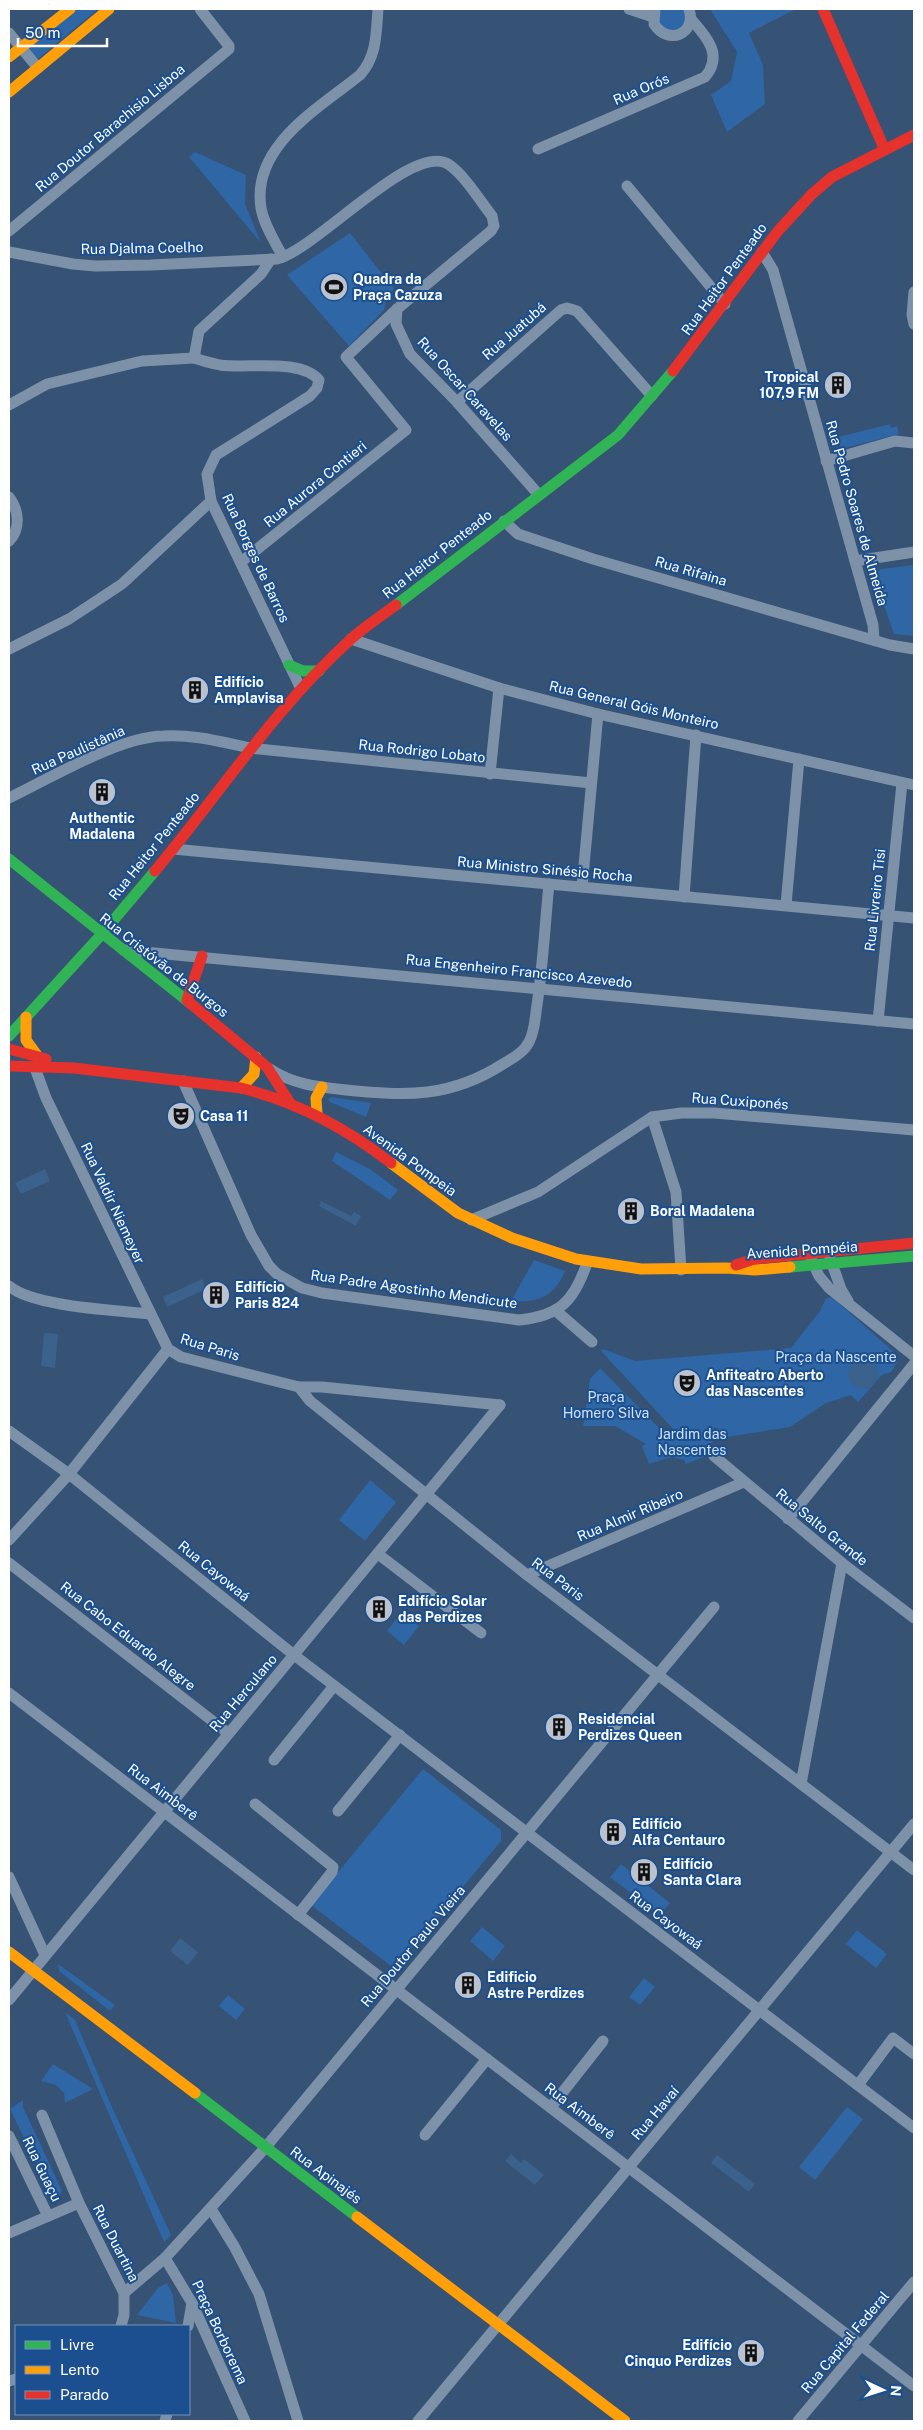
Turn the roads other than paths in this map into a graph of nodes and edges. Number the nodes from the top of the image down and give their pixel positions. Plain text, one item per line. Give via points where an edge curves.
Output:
1 (70, 9) edge
2 (109, 9) edge
3 (200, 9) edge
4 (378, 9) edge
5 (629, 9) edge
6 (823, 9) edge
7 (654, 12) edge
8 (690, 14) edge
9 (700, 29) junction
10 (685, 31) junction
11 (9, 33) edge
12 (21, 47) junction
13 (9, 57) edge
14 (38, 68) junction
15 (9, 92) edge
16 (914, 135) edge
17 (884, 148) junction
18 (538, 149) dead end
19 (627, 186) dead end
20 (9, 231) edge
21 (9, 252) edge
22 (762, 252) junction
23 (277, 258) junction
24 (914, 292) edge
25 (725, 304) junction
26 (397, 309) junction
27 (914, 324) edge
28 (194, 358) junction
29 (652, 396) junction
30 (456, 402) junction
31 (9, 405) edge
32 (914, 442) edge
33 (826, 461) junction
34 (539, 495) junction
35 (9, 497) edge
36 (211, 501) junction
37 (504, 521) junction
38 (9, 541) edge
39 (914, 552) edge
40 (855, 561) junction
41 (241, 562) junction
42 (352, 639) junction
43 (874, 640) junction
44 (9, 649) edge
45 (914, 649) edge
46 (289, 665) junction
47 (319, 671) junction
48 (499, 688) junction
49 (301, 689) junction
50 (598, 714) junction
51 (696, 735) junction
52 (250, 748) junction
53 (799, 759) junction
54 (490, 774) junction
55 (902, 782) junction
56 (591, 783) junction
57 (914, 785) edge
58 (9, 798) edge
59 (173, 849) junction
60 (9, 859) edge
61 (549, 884) junction
62 (582, 887) junction
63 (684, 896) junction
64 (786, 906) junction
65 (888, 916) junction
66 (914, 918) edge
67 (101, 935) junction
68 (121, 949) junction
69 (202, 956) junction
70 (539, 988) junction
71 (187, 1000) junction
72 (26, 1017) junction
73 (878, 1021) junction
74 (914, 1024) edge
75 (9, 1036) edge
76 (9, 1049) edge
77 (256, 1057) junction
78 (37, 1063) junction
79 (9, 1066) edge
80 (267, 1067) junction
81 (183, 1081) junction
82 (322, 1087) junction
83 (242, 1088) junction
84 (290, 1103) junction
85 (317, 1114) junction
86 (652, 1117) junction
87 (914, 1130) edge
88 (471, 1220) junction
89 (914, 1243) edge
90 (827, 1251) junction
91 (809, 1253) junction
92 (914, 1256) edge
93 (587, 1263) junction
94 (831, 1264) junction
95 (814, 1265) junction
96 (729, 1267) junction
97 (681, 1270) junction
98 (9, 1286) edge
99 (850, 1304) junction
100 (555, 1310) junction
101 (149, 1314) junction
102 (592, 1342) dead end
103 (168, 1349) junction
104 (914, 1356) edge
105 (914, 1364) edge
106 (299, 1387) junction
107 (9, 1431) edge
108 (714, 1456) dead end
109 (69, 1474) junction
110 (744, 1482) junction
111 (427, 1496) junction
112 (788, 1519) junction
113 (9, 1540) edge
114 (378, 1554) junction
115 (842, 1563) junction
116 (9, 1564) edge
117 (527, 1575) junction
118 (714, 1607) dead end
119 (914, 1618) edge
120 (481, 1633) dead end
121 (294, 1655) junction
122 (658, 1674) junction
123 (334, 1686) junction
124 (9, 1693) edge
125 (228, 1733) junction
126 (400, 1735) junction
127 (274, 1760) dead end
128 (801, 1784) junction
129 (254, 1804) dead end
130 (338, 1811) dead end
131 (164, 1812) junction
132 (914, 1824) edge
133 (527, 1832) junction
134 (891, 1852) junction
135 (914, 1870) edge
136 (9, 1877) edge
137 (298, 1915) junction
138 (9, 1952) edge
139 (45, 1955) junction
140 (33, 1970) junction
141 (396, 1990) junction
142 (9, 2000) edge
143 (760, 2010) junction
144 (603, 2041) dead end
145 (914, 2054) edge
146 (486, 2059) junction
147 (858, 2085) junction
148 (551, 2107) junction
149 (42, 2115) dead end
150 (914, 2128) edge
151 (425, 2135) dead end
152 (9, 2136) edge
153 (265, 2148) junction
154 (629, 2167) junction
155 (79, 2203) junction
156 (211, 2209) junction
157 (48, 2216) junction
158 (9, 2232) edge
159 (165, 2258) junction
160 (914, 2282) edge
161 (124, 2293) junction
162 (192, 2303) junction
163 (121, 2325) edge
164 (188, 2325) edge
165 (498, 2325) junction
166 (861, 2346) junction
167 (914, 2386) edge
168 (245, 2421) edge
169 (298, 2421) edge
170 (418, 2421) edge
171 (625, 2421) edge
172 (798, 2421) edge

1 - 12 main road
2 - 14 main road
3 - 20 street, Rua Doutor Barachisio Lisboa via 230,47
4 - 23 street via 376,42 368,66 360,76 293,129 282,140 266,167 261,188 262,210
5 - 7 street
6 - 17 main road
7 - 10 street via 654,24 664,35 678,35
8 - 9 street, Rua Orós
8 - 10 street
9 - 10 street
9 - 18 street, Rua Orós via 714,55 705,77
11 - 12 street
12 - 13 main road
12 - 14 street
14 - 15 main road
16 - 17 main road, Rua Heitor Penteado
17 - 22 main road, Rua Heitor Penteado via 827,181 782,226
19 - 25 street
21 - 23 street, Rua Djalma Coelho via 95,266
22 - 25 main road, Rua Heitor Penteado
22 - 33 street, Rua Pedro Soares de Almeida via 772,270
23 - 26 street via 355,208 402,172 439,160 447,163 492,216 494,226
23 - 28 street via 199,331
24 - 27 street
25 - 29 main road, Rua Heitor Penteado
26 - 30 street, Rua Oscar Caravelas via 396,324 410,354
26 - 41 street, Rua Aurora Contieri via 346,357 406,430
28 - 31 street via 142,361 47,384
28 - 36 street, Rua Borges de Barros via 222,365 282,366 303,370 319,380 310,396 216,456 207,474
29 - 30 street, Rua Juatubá via 577,311 567,308
29 - 34 main road, Rua Heitor Penteado via 618,435
30 - 34 street, Rua Oscar Caravelas
32 - 33 street via 896,441
33 - 40 street, Rua Pedro Soares de Almeida
34 - 37 main road, Rua Heitor Penteado
35 - 38 street via 18,520
36 - 41 street, Rua Borges de Barros
36 - 44 street via 122,584 69,619
37 - 42 main road, Rua Heitor Penteado
37 - 43 street, Rua Rifaina via 518,534 593,559
39 - 40 street
40 - 43 street, Rua Pedro Soares de Almeida via 873,624
41 - 46 street, Rua Borges de Barros
42 - 47 main road, Rua Heitor Penteado
42 - 48 street, Rua General Góis Monteiro
43 - 45 street, Rua Rifaina
46 - 47 main road
46 - 49 street, Rua Borges de Barros
47 - 49 main road, Rua Heitor Penteado
48 - 50 street, Rua General Góis Monteiro
48 - 54 street
49 - 52 main road, Rua Heitor Penteado
50 - 51 street, Rua General Góis Monteiro
50 - 56 street
51 - 53 street, Rua General Góis Monteiro
51 - 63 street
52 - 54 street, Rua Rodrigo Lobato
52 - 58 street, Rua Paulistânia via 188,736 144,738 121,744
52 - 59 main road, Rua Heitor Penteado
53 - 55 street, Rua General Góis Monteiro
53 - 64 street
54 - 56 street, Rua Rodrigo Lobato
55 - 57 street, Rua General Góis Monteiro
55 - 65 street, Rua Livreiro Tisi
56 - 62 street
59 - 61 street, Rua Ministro Sinésio Rocha
59 - 67 main road, Rua Heitor Penteado
60 - 67 main road, Rua Cristóvão de Burgos
61 - 62 street, Rua Ministro Sinésio Rocha
61 - 70 street
62 - 63 street, Rua Ministro Sinésio Rocha
63 - 64 street, Rua Ministro Sinésio Rocha
64 - 65 street, Rua Ministro Sinésio Rocha
65 - 66 street, Rua Ministro Sinésio Rocha
65 - 73 street, Rua Livreiro Tisi
67 - 68 main road, Rua Cristóvão de Burgos
67 - 72 main road, Rua Heitor Penteado
68 - 69 street, Rua Engenheiro Francisco Azevedo
68 - 71 main road, Rua Cristóvão de Burgos
69 - 70 street, Rua Engenheiro Francisco Azevedo
69 - 71 main road
70 - 73 street, Rua Engenheiro Francisco Azevedo
70 - 82 street via 529,1042 513,1058 472,1082 412,1094
71 - 77 main road, Rua Cristóvão de Burgos
72 - 75 main road, Rua Heitor Penteado
72 - 78 main road via 26,1040
73 - 74 street, Rua Engenheiro Francisco Azevedo
76 - 78 main road, Avenida Pompeia
77 - 80 main road, Rua Cristóvão de Burgos
77 - 83 main road via 254,1074
78 - 79 main road, Avenida Pompeia
78 - 81 main road, Avenida Pompeia
78 - 101 street, Rua Valdir Niemeyer via 46,1098
80 - 82 street via 295,1082
80 - 84 main road, Rua Cristóvão de Burgos
81 - 83 main road, Avenida Pompeia
81 - 100 street, Rua Padre Agostinho Mendicute via 251,1235 269,1266 290,1283 322,1293 519,1320
82 - 85 main road via 316,1098
83 - 84 main road, Avenida Pompeia
84 - 85 main road, Avenida Pompeia
85 - 88 main road, Avenida Pompeia via 368,1146 426,1193
86 - 87 street, Rua Cuxiponés via 681,1112 714,1113
86 - 88 street, Rua Cuxiponés via 538,1192
86 - 97 street via 676,1192
88 - 93 main road, Avenida Pompeia via 540,1249
89 - 90 main road, Avenida Pompéia
90 - 91 main road, Avenida Pompéia
90 - 94 street
91 - 95 street
91 - 96 main road, Avenida Pompéia via 754,1259
92 - 94 main road, Avenida Pompéia
93 - 97 main road, Avenida Pompeia
93 - 100 street, Rua Padre Agostinho Mendicute via 573,1296
94 - 95 main road, Avenida Pompéia
94 - 99 street
95 - 96 main road, Avenida Pompéia via 755,1270
95 - 99 street via 829,1288
96 - 97 main road, Avenida Pompeia
98 - 101 street via 46,1301
99 - 104 street
100 - 102 street
101 - 103 street, Rua Valdir Niemeyer
103 - 106 street, Rua Paris via 181,1357
103 - 109 street
105 - 112 street
106 - 111 street, Rua Paris via 310,1401
106 - 111 street, Rua Herculano via 500,1405
107 - 109 street, Rua Cayowaá
108 - 110 street, Rua Salto Grande
109 - 113 street
109 - 121 street, Rua Cayowaá
110 - 112 street, Rua Salto Grande
110 - 117 street, Rua Almir Ribeiro
111 - 114 street, Rua Herculano
111 - 117 street, Rua Paris
112 - 115 street, Rua Salto Grande
114 - 120 street
114 - 121 street, Rua Herculano
115 - 119 street, Rua Salto Grande
115 - 128 street
116 - 125 street, Rua Cabo Eduardo Alegre
117 - 122 street, Rua Paris
118 - 122 street, Rua Doutor Paulo Vieira
121 - 123 street, Rua Cayowaá
121 - 125 street, Rua Herculano
122 - 128 street, Rua Paris
122 - 133 street, Rua Doutor Paulo Vieira
123 - 126 street, Rua Cayowaá
123 - 127 street
124 - 131 street, Rua Aimberê
125 - 131 street, Rua Herculano
126 - 130 street
126 - 133 street, Rua Cayowaá
128 - 134 street, Rua Paris
129 - 137 street via 333,1867
131 - 137 street, Rua Aimberê
131 - 139 street, Rua Herculano
132 - 134 street, Rua Havaí
133 - 141 street, Rua Doutor Paulo Vieira
133 - 143 street, Rua Cayowaá
134 - 135 street, Rua Paris
134 - 143 street, Rua Havaí
136 - 139 street
137 - 141 street, Rua Aimberê
138 - 140 main road, Rua Apinajés
139 - 140 street, Rua Herculano
140 - 142 street, Rua Herculano
140 - 153 main road, Rua Apinajés
141 - 146 street, Rua Aimberê
141 - 153 street, Rua Doutor Paulo Vieira
143 - 147 street, Rua Cayowaá
143 - 154 street, Rua Havaí
144 - 148 street
145 - 147 street via 893,2038
146 - 148 street, Rua Aimberê
146 - 151 street
147 - 150 street, Rua Cayowaá
148 - 154 street, Rua Aimberê
149 - 155 street, Rua Duartina
152 - 157 street, Rua Guaçu
153 - 156 street, Rua Doutor Paulo Vieira
153 - 165 main road, Rua Apinajés
154 - 165 street, Rua Havaí
154 - 166 street, Rua Aimberê
155 - 157 street
155 - 161 street, Rua Duartina
156 - 159 street, Rua Doutor Paulo Vieira
156 - 169 street via 260,2294
157 - 158 street
159 - 161 street, Rua Doutor Paulo Vieira
159 - 162 street, Praça Borborema
160 - 166 street, Rua Capital Federal
161 - 163 street, Rua Duartina
162 - 164 street
162 - 168 street, Praça Borborema
165 - 170 street, Rua Havaí
165 - 171 main road, Rua Apinajés
166 - 167 street, Rua Aimberê
166 - 172 street, Rua Capital Federal

